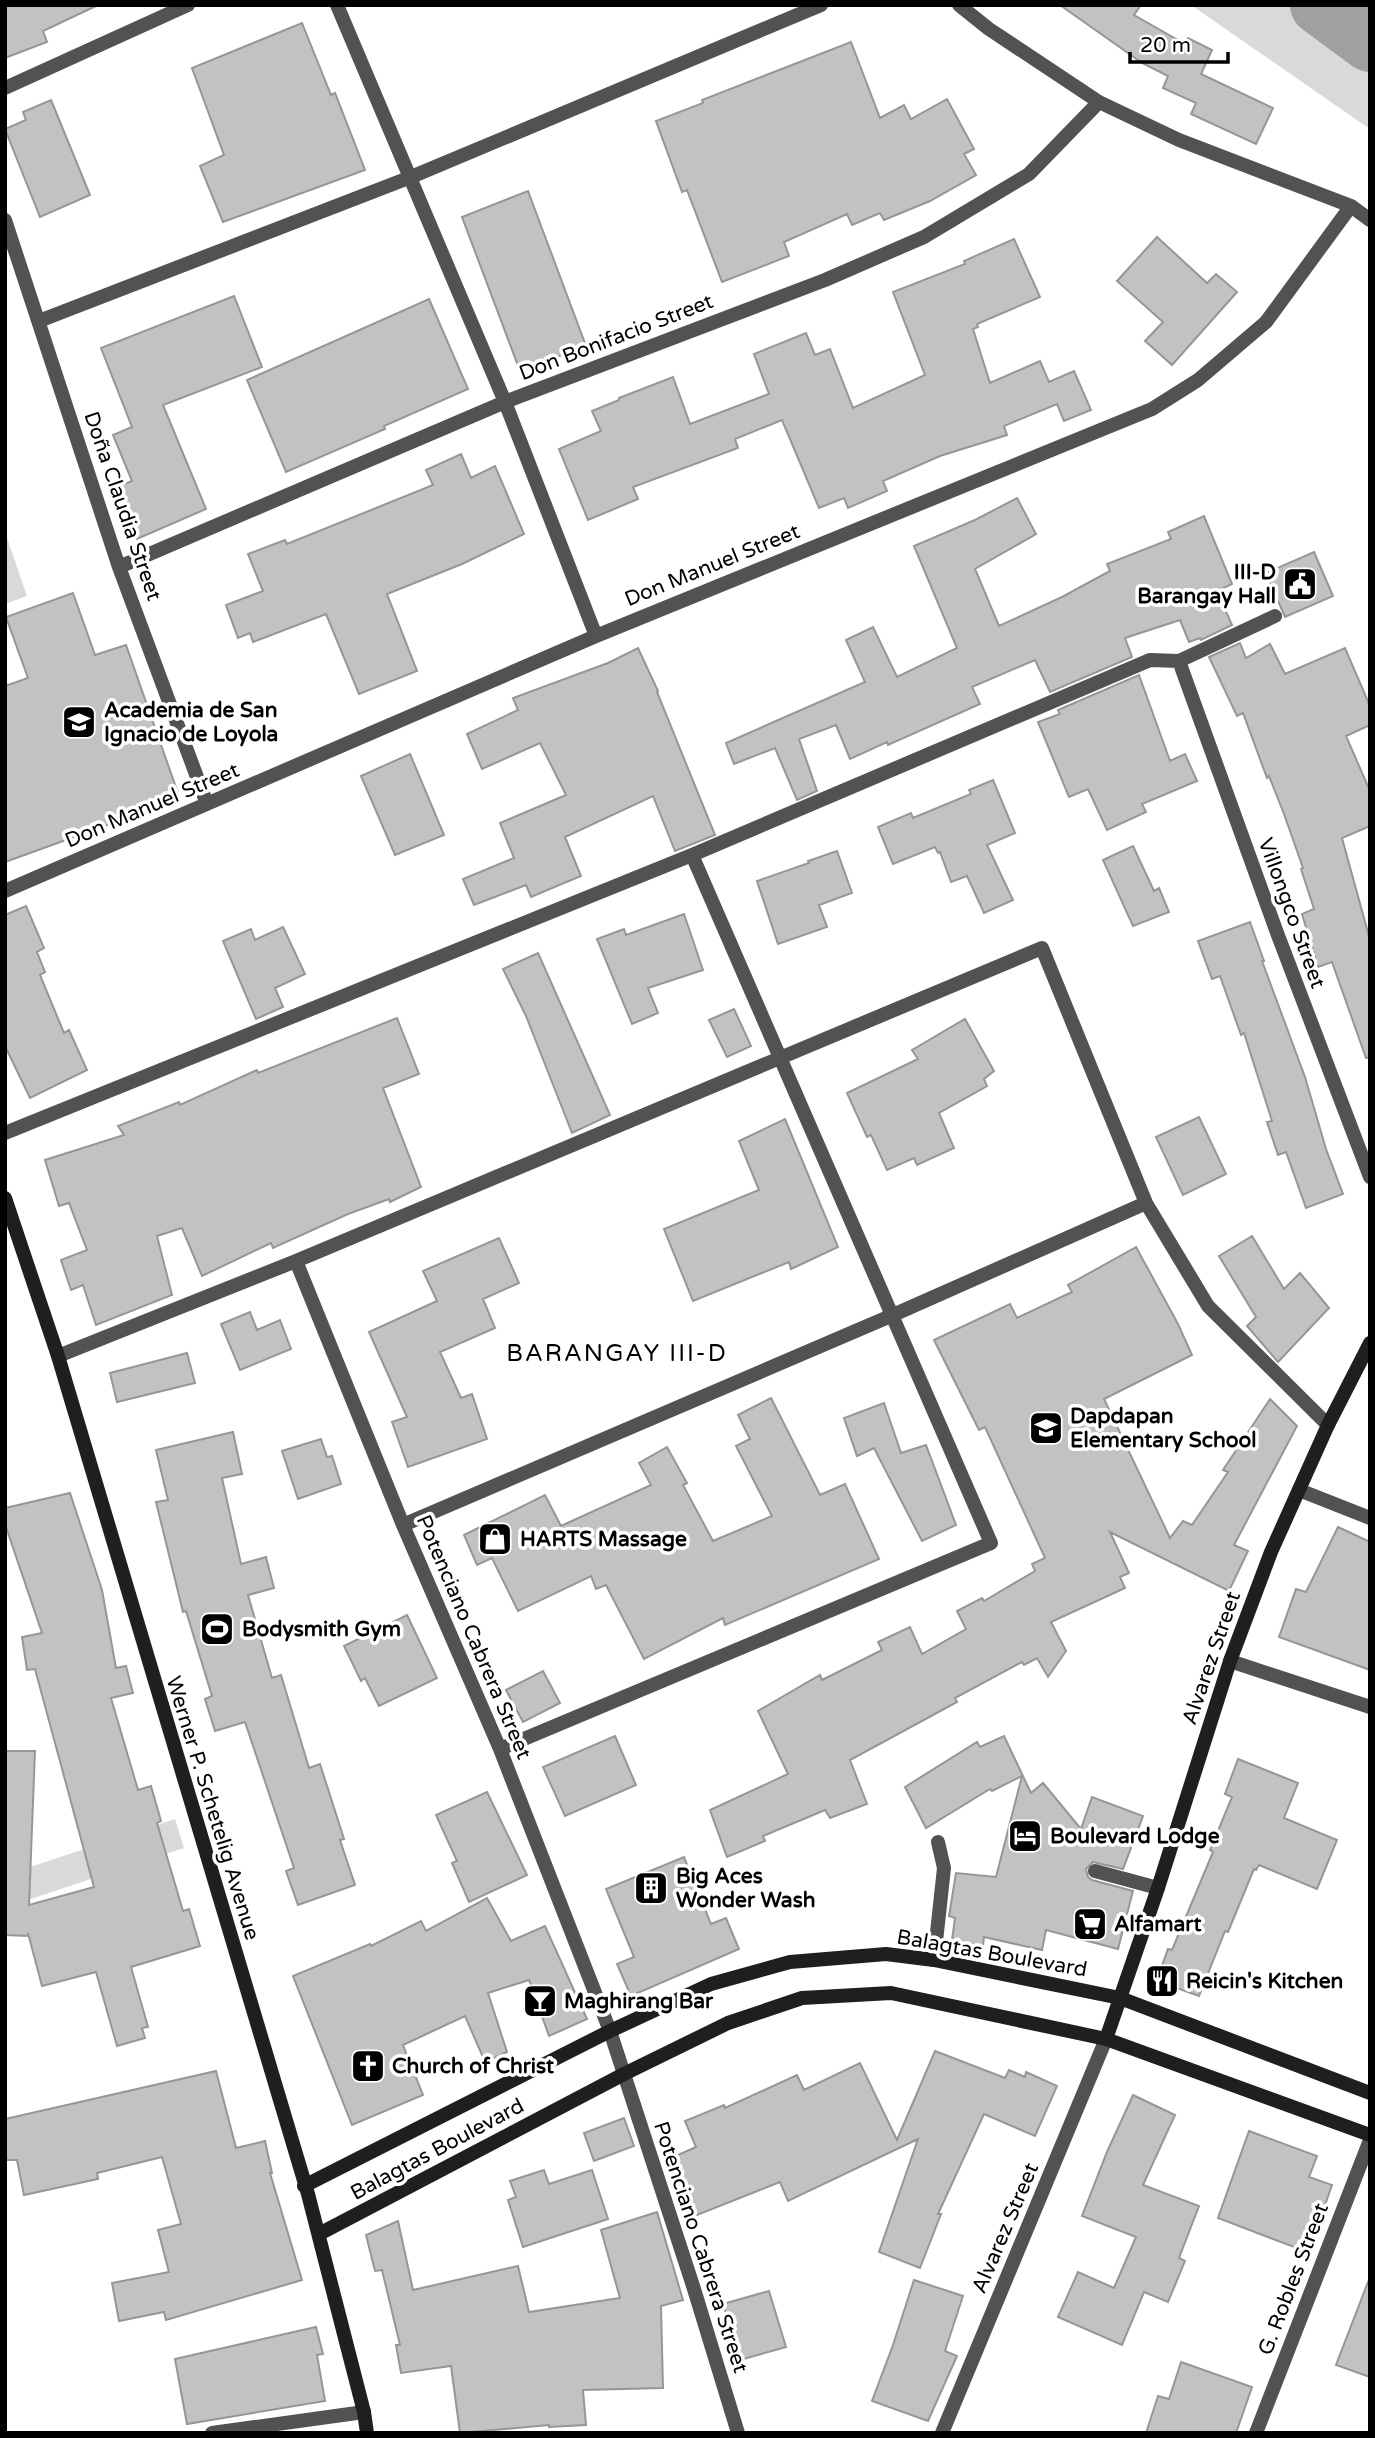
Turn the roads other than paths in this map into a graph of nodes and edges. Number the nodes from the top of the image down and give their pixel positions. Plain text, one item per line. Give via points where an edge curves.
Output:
1 (188, 5) edge
2 (337, 5) edge
3 (821, 5) edge
4 (959, 5) edge
5 (5, 89) edge
6 (1099, 102) junction
7 (411, 177) junction
8 (1351, 206) junction
9 (5, 220) edge
10 (1370, 220) edge
11 (39, 321) junction
12 (505, 402) junction
13 (119, 567) junction
14 (1275, 616) dead end
15 (596, 636) junction
16 (1179, 661) junction
17 (206, 804) junction
18 (692, 855) junction
19 (5, 891) edge
20 (778, 1058) junction
21 (5, 1133) edge
22 (1370, 1177) edge
23 (5, 1198) edge
24 (1146, 1203) junction
25 (296, 1261) junction
26 (893, 1315) junction
27 (1370, 1343) edge
28 (58, 1356) junction
29 (1328, 1425) junction
30 (1299, 1490) junction
31 (1370, 1518) edge
32 (403, 1525) junction
33 (1230, 1661) junction
34 (1370, 1707) edge
35 (500, 1749) junction
36 (938, 1842) dead end
37 (1095, 1871) dead end
38 (1158, 1888) junction
39 (934, 1960) junction
40 (1120, 1998) junction
41 (610, 2031) junction
42 (1106, 2039) junction
43 (624, 2074) junction
44 (1370, 2093) edge
45 (1370, 2138) edge
46 (304, 2186) junction
47 (319, 2234) junction
48 (364, 2412) junction
49 (212, 2433) edge
50 (367, 2433) edge
51 (738, 2433) edge
52 (942, 2433) edge
53 (1256, 2433) edge

1 - 5 street
2 - 7 street
3 - 7 street
4 - 6 street
6 - 8 street via 1178,140
6 - 12 street, Don Bonifacio Street via 1029,174 924,237 825,280
7 - 11 street
7 - 12 street
8 - 10 street
8 - 15 street, Don Manuel Street via 1266,322 1198,380 1152,409
9 - 11 street, Doña Claudia Street
11 - 13 street, Doña Claudia Street
12 - 13 street, Don Bonifacio Street
12 - 15 street
13 - 17 street, Doña Claudia Street
14 - 16 street
15 - 17 street, Don Manuel Street
16 - 18 street via 1150,660
16 - 22 street, Villongco Street
17 - 19 street, Don Manuel Street
18 - 20 street
18 - 21 street
20 - 24 street via 1042,948
20 - 25 street
20 - 26 street
23 - 28 main road, Werner P. Schetelig Avenue
24 - 26 street
24 - 29 street via 1208,1306
25 - 28 street
25 - 32 street, Potenciano Cabrera Street
26 - 32 street
26 - 35 street via 991,1544
27 - 29 main road, Alvarez Street
28 - 46 main road, Werner P. Schetelig Avenue
29 - 30 main road, Alvarez Street
30 - 31 street
30 - 33 main road, Alvarez Street
32 - 35 street, Potenciano Cabrera Street
33 - 34 street
33 - 38 main road, Alvarez Street
35 - 41 street, Potenciano Cabrera Street
36 - 39 street via 944,1867
37 - 38 street
38 - 40 main road, Alvarez Street
39 - 40 main road, Balagtas Boulevard
39 - 41 main road, Balagtas Boulevard via 886,1954 790,1962 711,1983
40 - 42 main road, Alvarez Street
40 - 44 main road, Balagtas Boulevard
41 - 43 street, Potenciano Cabrera Street
41 - 46 main road, Balagtas Boulevard
42 - 43 main road, Balagtas Boulevard via 891,1993 802,1998 728,2023
42 - 45 main road, Balagtas Boulevard
42 - 52 street, Alvarez Street
43 - 47 main road, Balagtas Boulevard
43 - 51 street, Potenciano Cabrera Street
45 - 53 street, G. Robles Street
46 - 47 main road, Werner P. Schetelig Avenue
47 - 48 main road, Werner P. Schetelig Avenue
48 - 49 street
48 - 50 main road, Werner P. Schetelig Avenue

